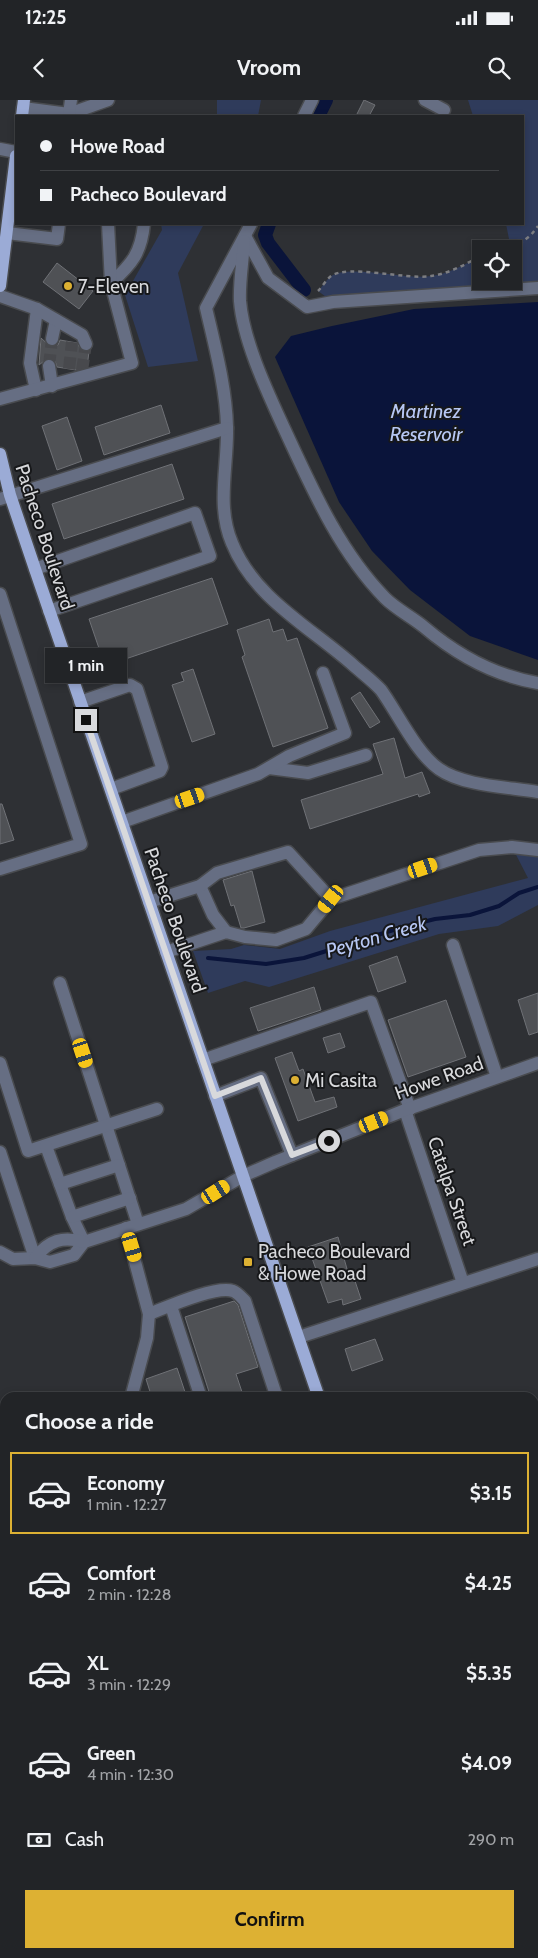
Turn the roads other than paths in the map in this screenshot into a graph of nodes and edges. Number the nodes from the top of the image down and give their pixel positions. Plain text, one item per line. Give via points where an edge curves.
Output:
1 (71, 100) edge
2 (108, 100) edge
3 (312, 100) edge
4 (425, 100) edge
5 (23, 108) edge
6 (444, 110) dead end
7 (69, 114) junction
8 (304, 115) edge
9 (0, 149) edge
10 (15, 152) edge
11 (15, 173) edge
12 (59, 225) edge
13 (108, 225) edge
14 (144, 225) edge
15 (250, 225) edge
16 (7, 233) junction
17 (245, 236) junction
18 (1, 267) edge
19 (111, 284) junction
20 (0, 286) edge
21 (538, 288) edge
22 (0, 296) edge
23 (37, 309) junction
24 (56, 320) junction
25 (52, 339) tunnel mouth
26 (86, 344) dead end
27 (49, 366) tunnel mouth
28 (52, 386) junction
29 (36, 390) junction
30 (0, 399) edge
31 (227, 428) junction
32 (0, 454) edge
33 (5, 497) edge
34 (34, 569) junction
35 (0, 594) edge
36 (49, 611) junction
37 (323, 673) dead end
38 (538, 683) edge
39 (80, 702) junction
40 (366, 755) dead end
41 (269, 768) junction
42 (111, 789) junction
43 (538, 792) edge
44 (122, 822) junction
45 (538, 850) edge
46 (0, 869) edge
47 (200, 886) junction
48 (331, 899) junction
49 (149, 902) junction
50 (226, 932) junction
51 (453, 945) dead end
52 (166, 952) junction
53 (60, 983) dead end
54 (202, 1060) junction
55 (0, 1063) edge
56 (538, 1063) edge
57 (496, 1077) junction
58 (215, 1096) junction
59 (157, 1109) dead end
60 (407, 1109) junction
61 (107, 1127) junction
62 (46, 1146) junction
63 (0, 1152) edge
64 (292, 1155) junction
65 (119, 1165) junction
66 (243, 1176) junction
67 (60, 1184) junction
68 (130, 1198) junction
69 (72, 1217) junction
70 (138, 1224) junction
71 (126, 1228) junction
72 (84, 1242) junction
73 (0, 1252) edge
74 (35, 1258) junction
75 (538, 1259) edge
76 (463, 1284) junction
77 (171, 1306) junction
78 (149, 1314) junction
79 (299, 1337) junction
80 (132, 1392) edge
81 (199, 1392) edge
82 (275, 1392) edge
83 (317, 1392) edge

1 - 7 street
2 - 7 street
3 - 8 street
4 - 6 street
5 - 7 street
9 - 10 street
11 - 16 main road
12 - 16 street via 57,239
13 - 19 street
14 - 19 street via 132,264
15 - 17 street
16 - 18 main road
17 - 21 street via 268,278 307,306
17 - 31 street via 206,308 224,385
17 - 38 street via 240,301 245,325 264,384 337,536 386,599 442,642 491,670
18 - 20 main road
19 - 28 street via 132,363 75,375
22 - 23 street
23 - 24 street
23 - 29 street via 30,363
24 - 25 street
24 - 26 street via 72,336 82,335
27 - 28 street
28 - 29 street
29 - 30 street
31 - 33 street
31 - 43 street via 223,512 231,542 244,568 266,595 380,690 397,718 439,769 464,780
32 - 33 main road, Pacheco Boulevard
33 - 34 main road, Pacheco Boulevard
34 - 36 main road, Pacheco Boulevard
34 - 36 street via 195,513 210,556
35 - 46 street via 81,844
36 - 39 main road, Pacheco Boulevard
37 - 41 street via 345,732 288,756
39 - 42 main road, Pacheco Boulevard
39 - 42 street via 130,685 137,689 162,767 160,771
40 - 41 street via 308,773
41 - 44 street
42 - 44 main road, Pacheco Boulevard
44 - 49 main road, Pacheco Boulevard
45 - 48 street via 512,847 479,850
47 - 48 street via 217,873 288,852
47 - 49 street
47 - 50 street
48 - 50 street via 306,928 276,940
49 - 52 main road, Pacheco Boulevard
50 - 52 street
51 - 57 street
52 - 54 main road, Pacheco Boulevard
53 - 61 street
54 - 58 main road, Pacheco Boulevard
54 - 60 street, Catalpa Street via 370,1002
55 - 62 street via 28,1151
56 - 57 street, Howe Road
57 - 60 street, Howe Road
58 - 64 street via 261,1078
58 - 66 main road, Pacheco Boulevard
59 - 61 street
60 - 64 street, Howe Road
60 - 76 street, Catalpa Street
61 - 62 street
61 - 65 street
62 - 67 street
63 - 74 street
64 - 66 street, Howe Road
65 - 67 street
65 - 68 street
66 - 70 street, Howe Road via 186,1209
66 - 79 main road, Pacheco Boulevard
67 - 69 street
68 - 69 street
68 - 70 street
69 - 72 street
70 - 71 street, Howe Road
71 - 72 street, Howe Road
71 - 78 street
72 - 74 street via 69,1238 44,1246
72 - 74 street via 74,1255 50,1262
73 - 74 street via 13,1259
75 - 76 street
76 - 79 street
77 - 78 street
77 - 81 street
77 - 82 street via 218,1291 233,1291 240,1295 245,1301
78 - 80 street via 148,1338
79 - 83 main road, Pacheco Boulevard

